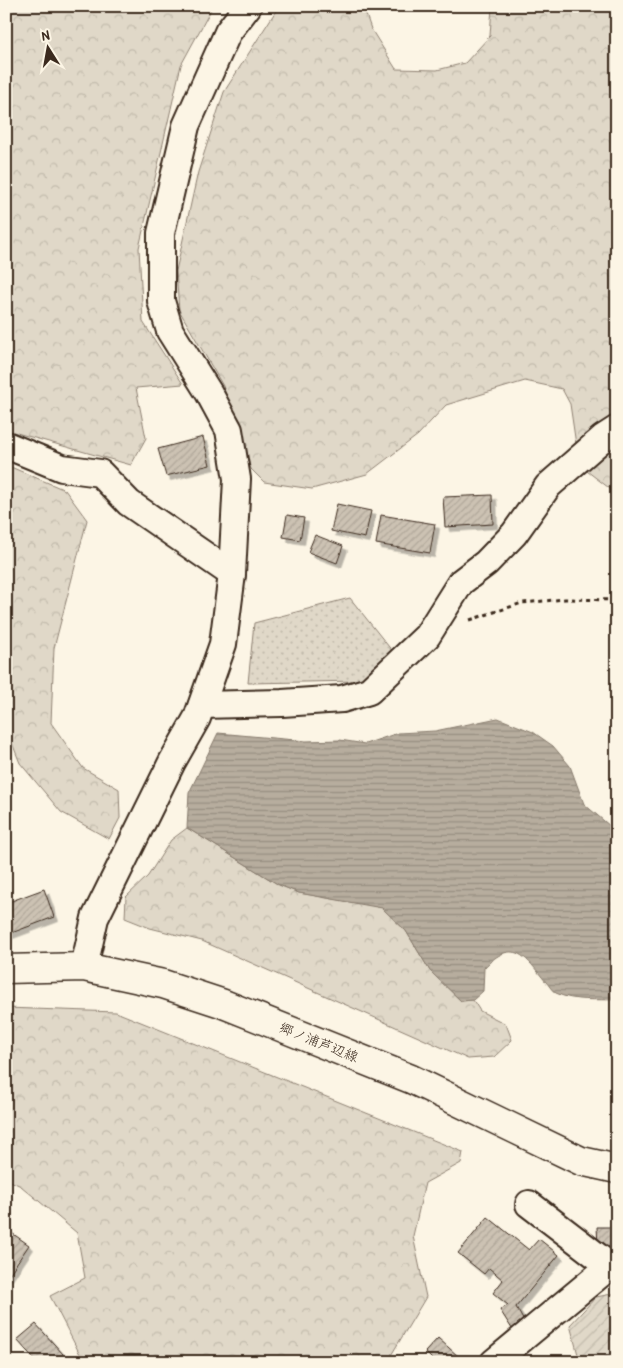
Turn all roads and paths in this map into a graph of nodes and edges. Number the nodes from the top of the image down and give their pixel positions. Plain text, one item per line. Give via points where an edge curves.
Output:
1 (248, 6) edge
2 (617, 429) edge
3 (6, 445) edge
4 (232, 574) junction
5 (617, 600) edge
6 (427, 636) junction
7 (202, 705) junction
8 (84, 967) junction
9 (6, 969) edge
10 (617, 1169) edge
11 (529, 1204) dead end
12 (613, 1267) edge
13 (494, 1362) edge

1 - 4 street via 228,32 186,126 161,233 162,301 170,330 229,430 237,479
2 - 6 street via 548,486 514,534 486,563 461,582
3 - 4 street via 62,468 100,473 129,503
4 - 7 street via 223,644
5 - 6 path via 522,603
6 - 7 street via 369,691 342,699
7 - 8 street via 95,918
8 - 9 main road, 郷ノ浦芦辺線
8 - 10 main road, 郷ノ浦芦辺線 via 163,984 220,1003 411,1079 581,1161
11 - 12 street
12 - 13 street

